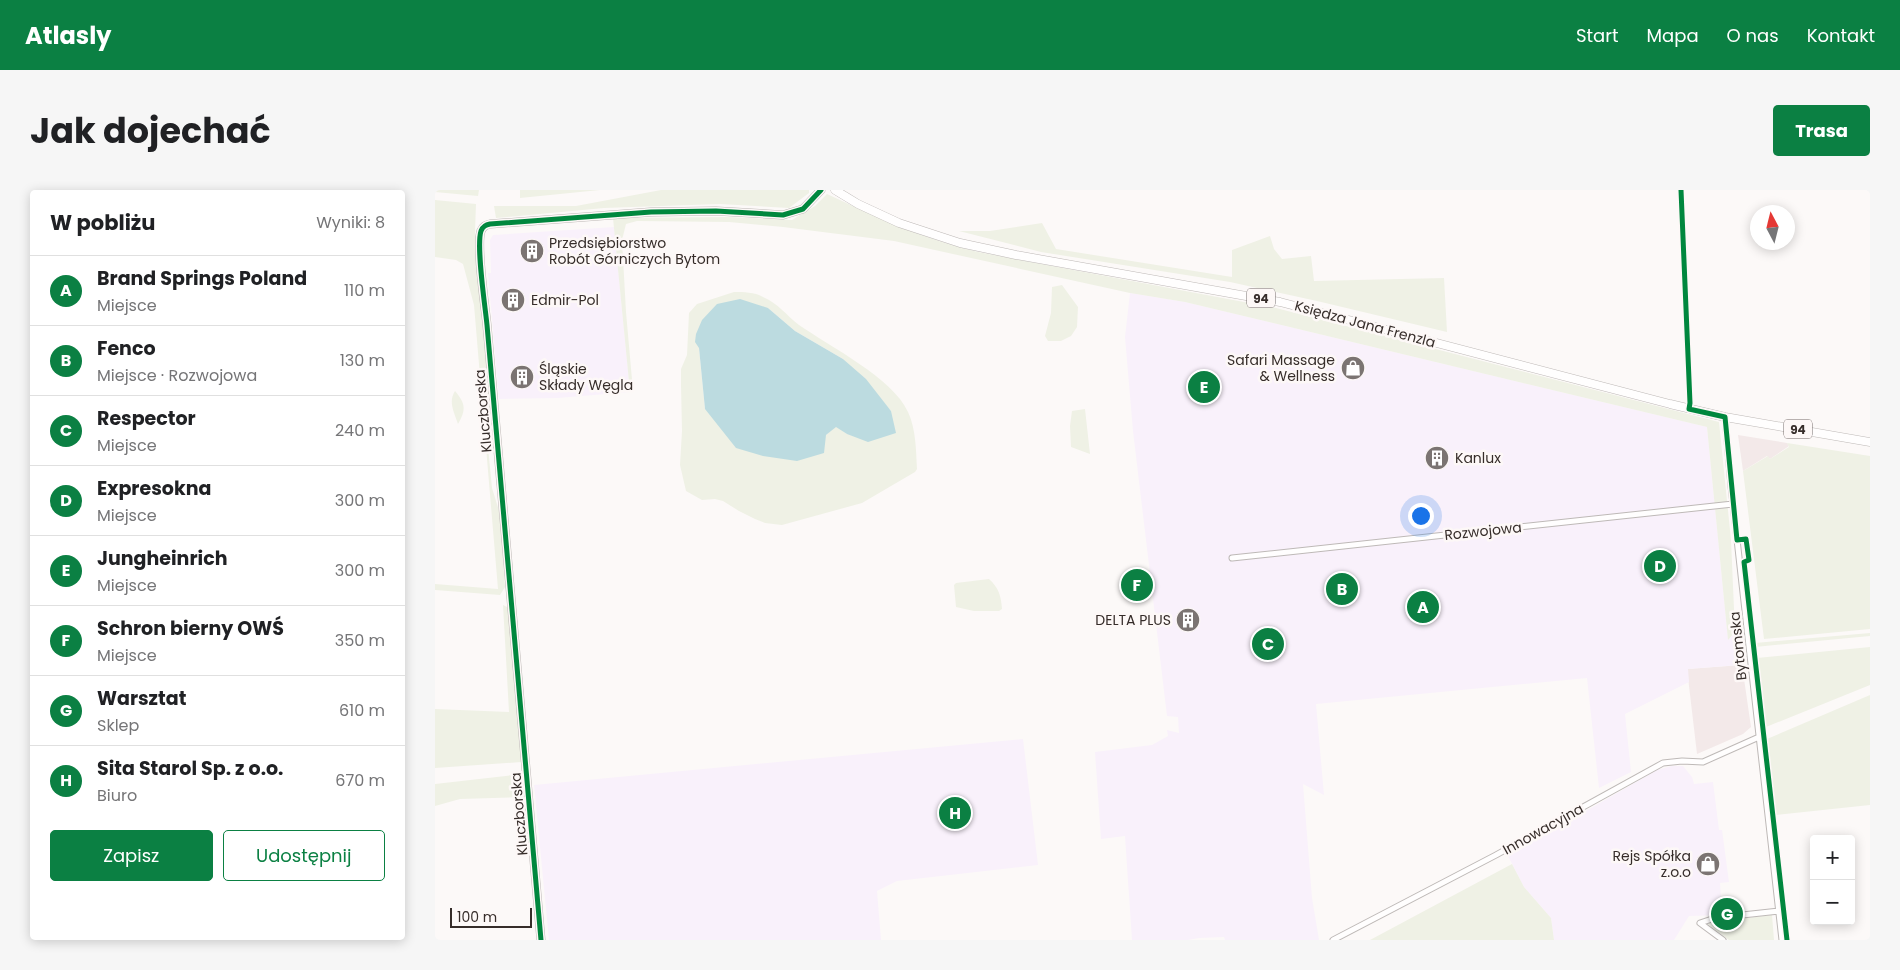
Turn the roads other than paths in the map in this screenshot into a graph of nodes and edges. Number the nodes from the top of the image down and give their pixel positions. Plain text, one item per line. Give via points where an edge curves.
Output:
1 (821, 190) edge
2 (835, 190) edge
3 (1725, 417) junction
4 (1870, 442) edge
5 (1733, 504) junction
6 (1232, 558) dead end
7 (1759, 737) junction
8 (1779, 911) junction
9 (541, 940) edge
10 (1333, 940) edge
11 (1723, 940) edge
12 (1782, 940) edge

1 - 9 street, Kluczborska via 803,209 788,214 642,212 494,223 482,229 480,244
2 - 3 main road, Księdza Jana Frenzla / 94 via 899,223 960,243 1280,302
3 - 4 main road, Księdza Jana Frenzla / 94
3 - 5 street, Bytomska
5 - 6 street, Rozwojowa
5 - 7 street, Bytomska
7 - 8 street, Bytomska
7 - 10 street, Innowacyjna via 1703,762 1663,764
8 - 11 street via 1715,918 1700,923
8 - 12 street, Bytomska

